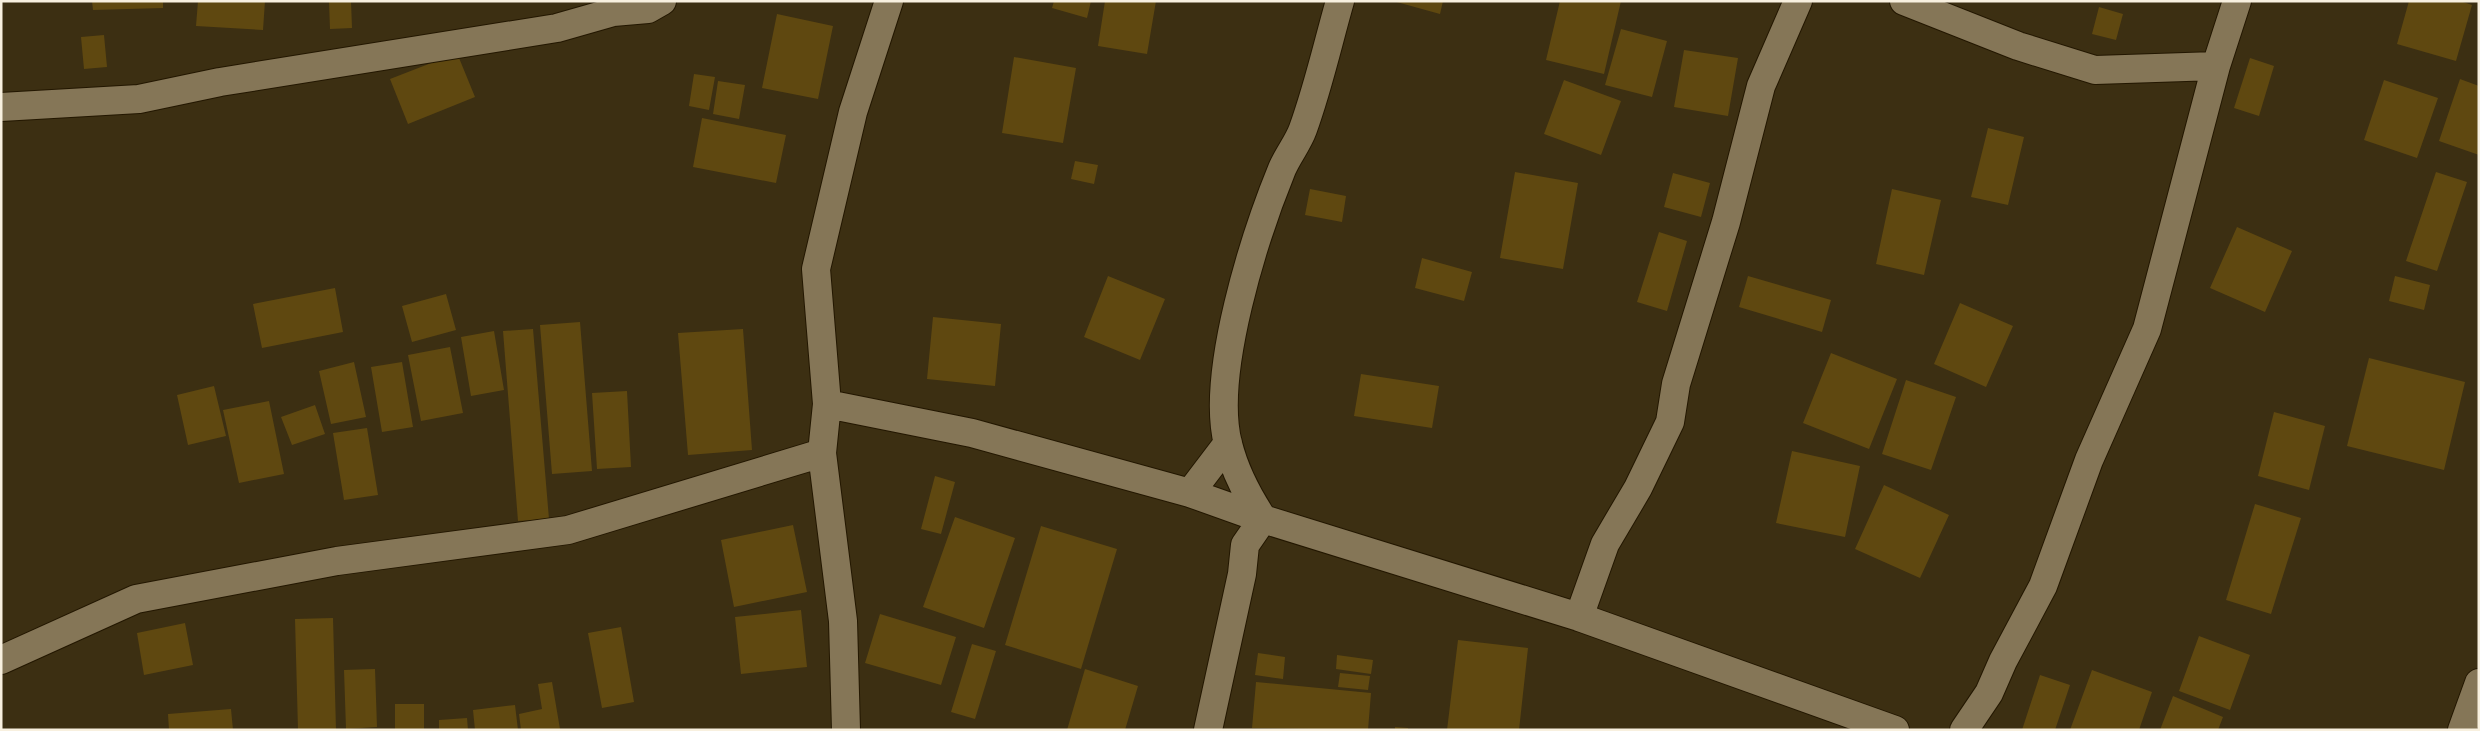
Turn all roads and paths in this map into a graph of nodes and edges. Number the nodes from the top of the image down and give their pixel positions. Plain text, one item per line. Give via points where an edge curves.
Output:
1 (662, 1) edge
2 (889, 1) edge
3 (1340, 1) edge
4 (1798, 1) edge
5 (1904, 1) edge
6 (2237, 1) edge
7 (2216, 66) junction
8 (1, 107) edge
9 (827, 404) junction
10 (1228, 443) junction
11 (822, 454) junction
12 (1190, 493) junction
13 (1263, 519) junction
14 (1579, 617) junction
15 (1, 660) edge
16 (2479, 683) edge
17 (846, 730) edge
18 (1208, 730) edge
19 (1895, 730) edge
20 (1964, 730) edge
21 (2462, 730) edge

1 - 8 street via 648,10 613,12 557,28 230,80 139,99
2 - 9 street via 853,112 816,269
3 - 10 street via 1303,130 1283,167 1254,250 1229,349 1223,399
4 - 14 street via 1761,86 1726,222 1676,384 1670,422 1606,544
5 - 7 street via 2018,46 2095,70
6 - 7 street
7 - 20 street via 2148,329 2089,460 2042,586 1989,693
9 - 11 street
9 - 12 street via 972,433
10 - 12 street
10 - 13 street via 1243,487
11 - 15 street via 568,530 336,561 136,599
11 - 17 street via 843,620
12 - 13 street
13 - 14 street
13 - 18 street via 1245,545 1242,574
14 - 19 street
16 - 21 street

